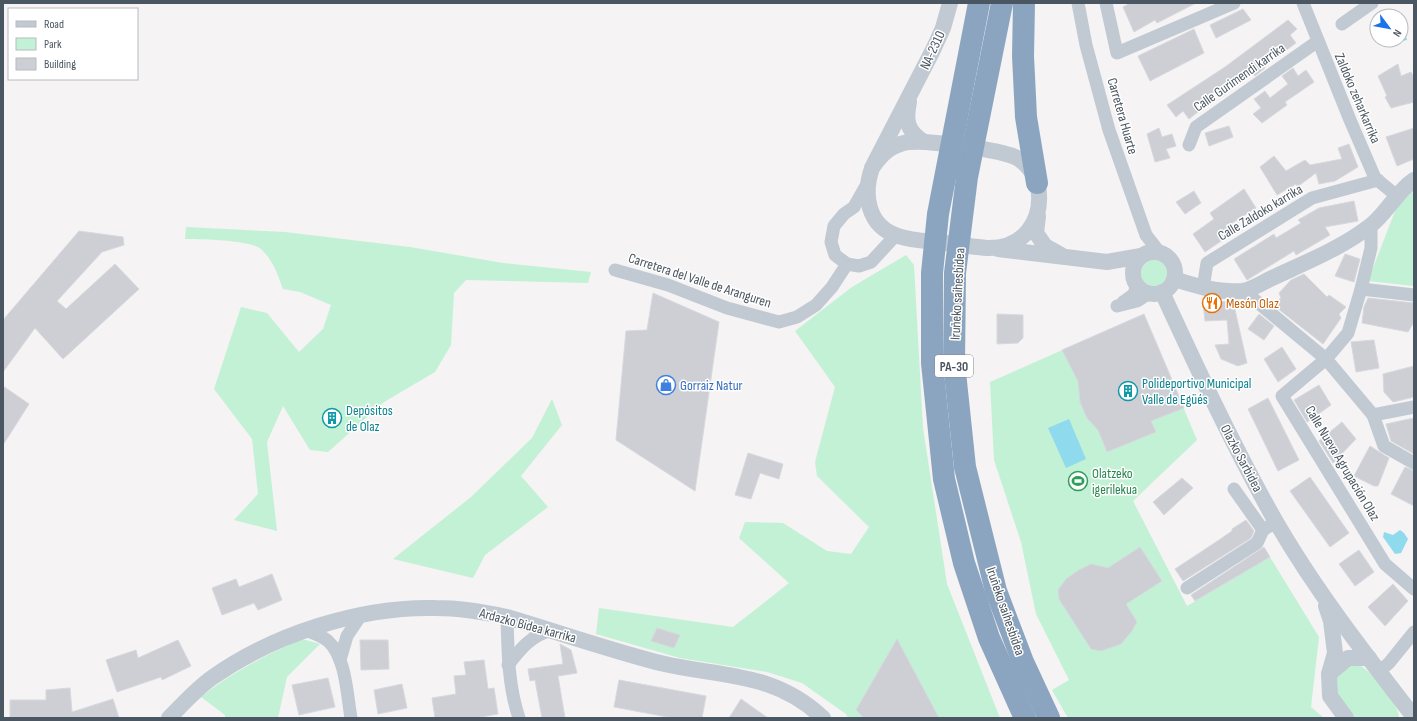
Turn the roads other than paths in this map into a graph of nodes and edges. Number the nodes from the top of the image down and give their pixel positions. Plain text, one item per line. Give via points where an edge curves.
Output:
1 (950, 3) edge
2 (971, 3) edge
3 (979, 3) edge
4 (1002, 3) edge
5 (1024, 3) edge
6 (1078, 3) edge
7 (1106, 3) edge
8 (1234, 3) edge
9 (1303, 3) edge
10 (1372, 3) edge
11 (1342, 24) dead end
12 (1318, 41) junction
13 (910, 96) junction
14 (924, 142) junction
15 (1189, 145) dead end
16 (872, 168) junction
17 (1378, 180) junction
18 (1414, 180) edge
19 (1038, 183) junction
20 (867, 184) junction
21 (1397, 196) junction
22 (1038, 215) junction
23 (1371, 226) junction
24 (1146, 235) junction
25 (896, 236) junction
26 (988, 248) junction
27 (1160, 253) junction
28 (1141, 256) junction
29 (1064, 257) junction
30 (1107, 262) junction
31 (847, 264) junction
32 (615, 270) dead end
33 (1174, 279) junction
34 (1146, 288) junction
35 (1203, 288) junction
36 (1361, 289) junction
37 (1244, 291) junction
38 (1414, 295) edge
39 (932, 356) junction
40 (1326, 359) junction
41 (1414, 406) edge
42 (1373, 415) junction
43 (1414, 463) edge
44 (1234, 489) dead end
45 (1270, 526) junction
46 (964, 563) junction
47 (1187, 588) dead end
48 (1414, 589) edge
49 (1323, 596) junction
50 (361, 615) junction
51 (507, 617) junction
52 (305, 630) junction
53 (552, 630) junction
54 (1414, 632) edge
55 (1369, 658) junction
56 (340, 660) junction
57 (508, 665) junction
58 (1380, 671) junction
59 (1329, 674) junction
60 (190, 696) junction
61 (1410, 715) edge
62 (1344, 717) edge
63 (158, 718) edge
64 (169, 718) edge
65 (351, 718) edge
66 (519, 718) edge
67 (823, 718) edge
68 (1015, 718) edge
69 (1025, 718) edge
70 (1049, 718) edge

1 - 13 street, NA-2310 via 943,28
2 - 39 highway via 933,204 927,298
3 - 39 highway, Iruñeko saihesbidea / PA-30 via 938,214 932,272
4 - 70 highway, Iruñeko saihesbidea / PA-30 via 967,177 955,273 954,363 965,467 996,592 1023,662
5 - 19 highway via 1026,117
6 - 24 street, Carretera Huarte via 1086,45 1109,130
7 - 8 street via 1117,53
9 - 12 street, Zaldoko zeharkarrika
10 - 11 street
12 - 15 street, Calle Gurimendi karrika via 1196,126
12 - 17 street, Zaldoko zeharkarrika
13 - 14 street via 906,114 907,126
13 - 16 street
14 - 16 street via 895,146 881,155
14 - 19 street via 1003,152 1018,158 1026,165
16 - 20 street
17 - 21 street, Zaldoko zeharkarrika
17 - 35 street, Calle Zaldoko karrika via 1312,198 1224,252 1207,263
18 - 21 street
19 - 22 street, Olazko Sarbidea
20 - 25 street via 867,200 872,214 883,227
20 - 31 street via 854,207 834,226 831,242 835,255
21 - 23 street
22 - 26 street via 1030,229 1018,240 1004,246
22 - 29 street, Olazko Sarbidea via 1036,233 1045,246
23 - 36 street via 1371,248
23 - 37 street via 1333,250
24 - 27 street, Carretera Huarte
24 - 28 street
25 - 26 street, Olazko Sarbidea
25 - 31 street via 871,262 859,266
26 - 29 street, Olazko Sarbidea
27 - 28 street via 1147,253
27 - 33 street via 1170,260 1175,272
28 - 30 street, Olazko Sarbidea
28 - 34 street via 1134,267
29 - 30 street, Olazko Sarbidea
30 - 34 street, Olazko Sarbidea
31 - 32 street, Carretera del Valle de Aranguren via 832,288 816,305 797,317 779,322 727,308 668,285
33 - 34 street via 1167,289
33 - 35 street
34 - 45 street, Olazko Sarbidea via 1217,409
35 - 37 street
36 - 38 street
36 - 40 street via 1348,333
37 - 40 street
39 - 46 highway, Iruñeko saihesbidea / PA-30 via 944,479
40 - 42 street
40 - 48 street, Calle Nueva Agrupación Olaz via 1282,396 1385,564
41 - 42 street
42 - 43 street via 1384,446
44 - 45 street
45 - 47 street via 1257,543
45 - 49 street, Olazko Sarbidea
46 - 68 highway via 982,640
46 - 69 highway, Iruñeko saihesbidea / PA-30 via 989,638
49 - 55 street, Olazko Sarbidea
49 - 59 street, Olazko Sarbidea via 1332,621 1335,653
50 - 51 street, Ardazko Bidea karrika via 435,608 484,612
50 - 52 street, Ardazko Bidea karrika
50 - 56 street via 347,636
51 - 53 street, Ardazko Bidea karrika
51 - 57 street
52 - 56 street via 327,640
52 - 60 street, Ardazko Bidea karrika via 254,652 213,677
53 - 57 street via 538,634 522,647
53 - 67 street, Ardazko Bidea karrika via 656,662 765,682 810,705
54 - 58 street
55 - 58 street, Olazko Sarbidea
55 - 59 street via 1348,658
56 - 65 street
57 - 66 street via 513,700
58 - 61 street, Olazko Sarbidea
59 - 62 street, Olazko Sarbidea via 1330,696
60 - 63 street, Ardazko Bidea karrika
60 - 64 street, Ardazko Bidea karrika

